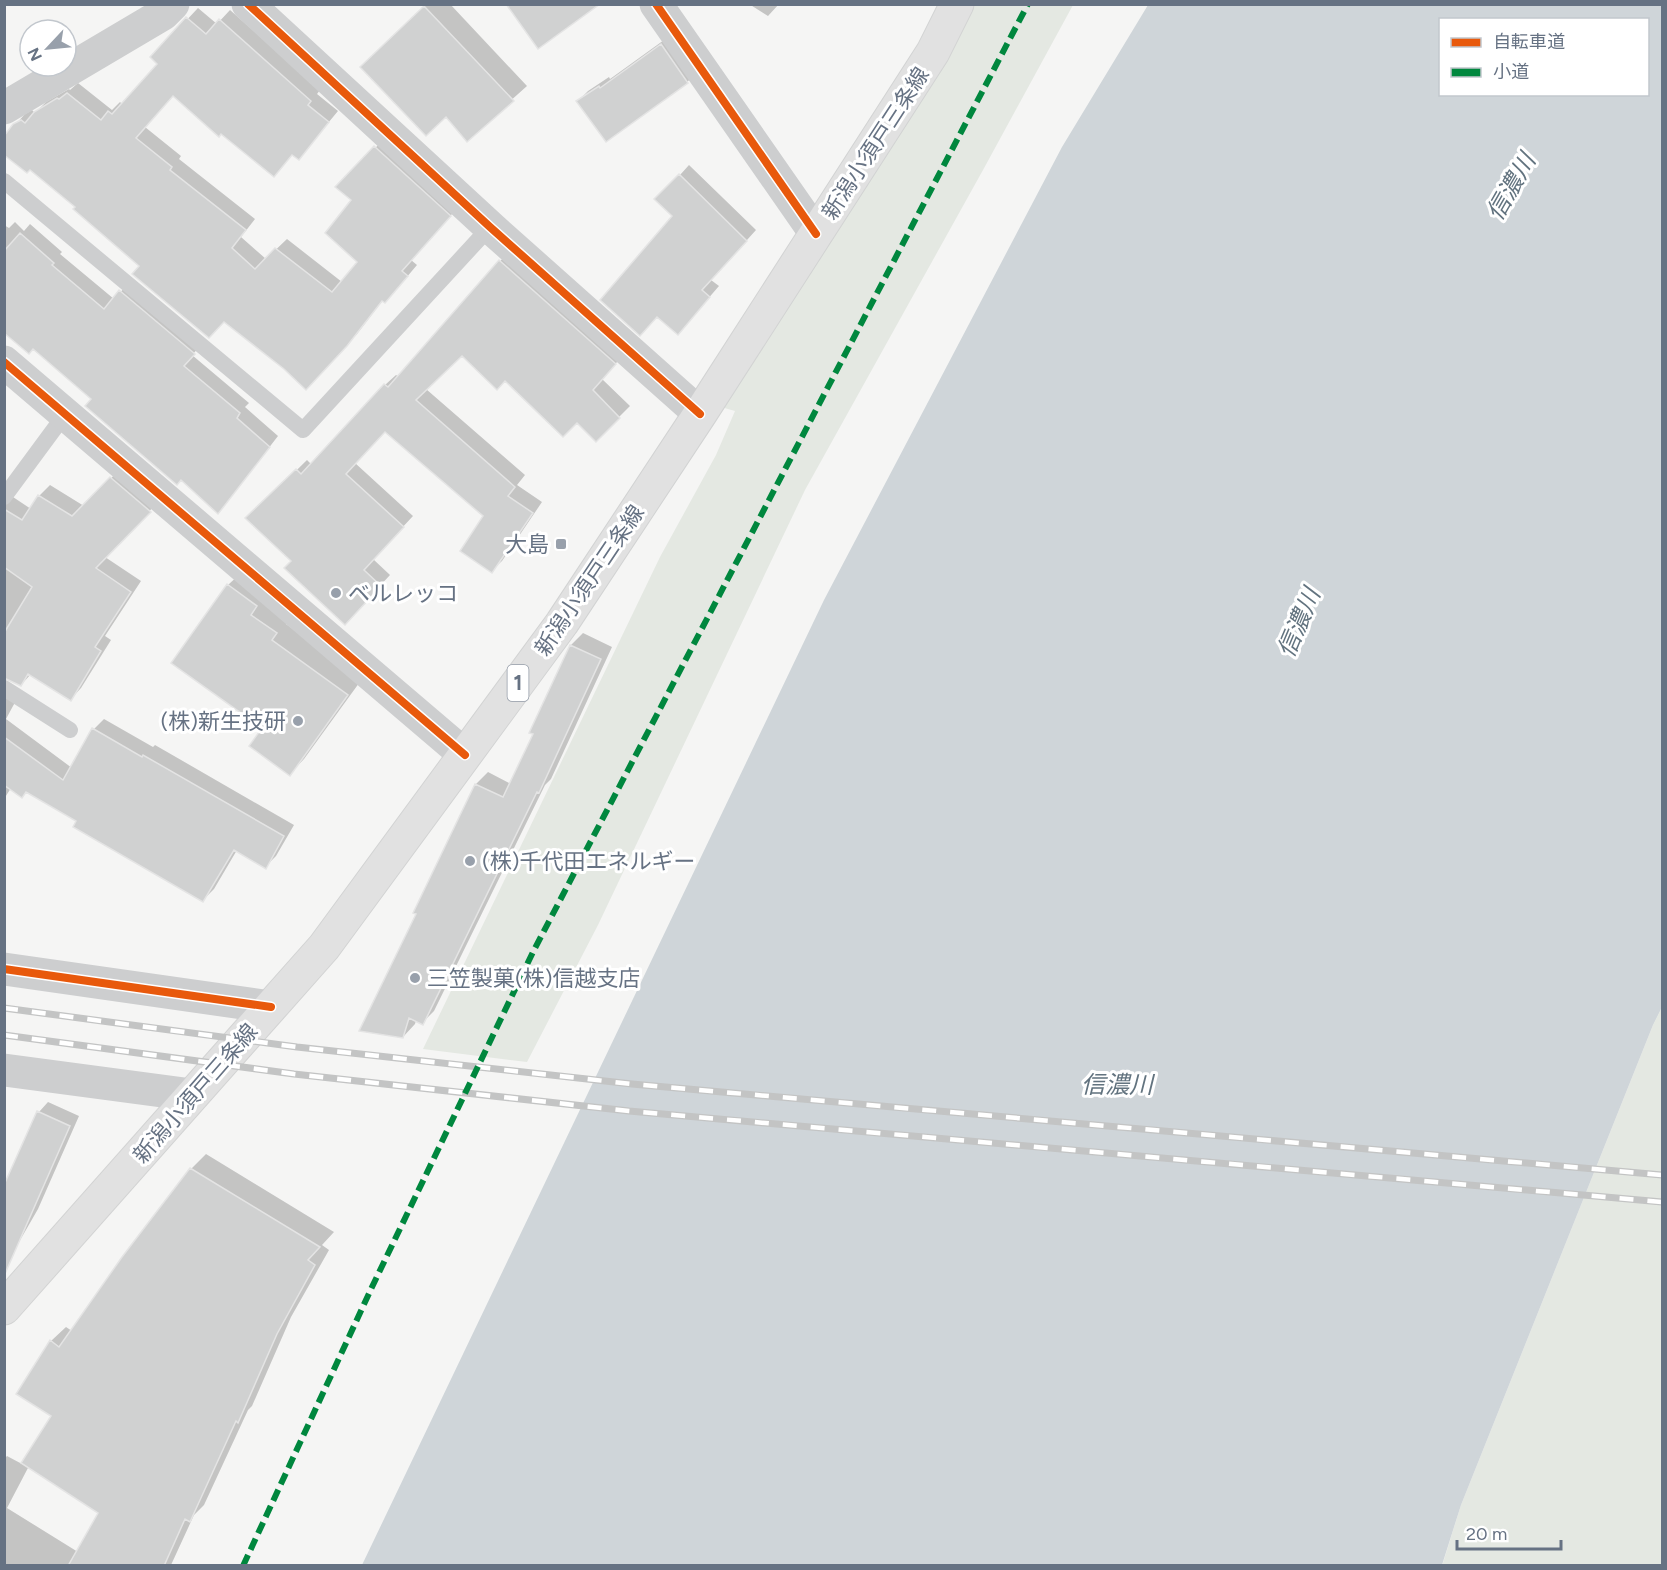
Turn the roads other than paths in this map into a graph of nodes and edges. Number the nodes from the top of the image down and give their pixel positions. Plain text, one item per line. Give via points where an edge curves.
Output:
1 (173, 4) edge
2 (248, 4) edge
3 (656, 4) edge
4 (957, 4) edge
5 (4, 108) edge
6 (4, 181) edge
7 (490, 227) junction
8 (816, 234) junction
9 (4, 362) edge
10 (66, 413) junction
11 (700, 414) junction
12 (4, 497) edge
13 (4, 688) edge
14 (70, 730) dead end
15 (465, 755) junction
16 (4, 969) edge
17 (271, 1007) junction
18 (4, 1070) edge
19 (192, 1095) junction
20 (4, 1308) edge

1 - 5 street via 163,14
2 - 7 street
3 - 8 street
4 - 8 main road, 新潟小須戸三条線 / 1 via 933,52
6 - 7 lane via 303,430
7 - 11 street
8 - 11 main road, 新潟小須戸三条線 / 1
9 - 10 street
10 - 12 lane
10 - 15 street
11 - 15 main road, 新潟小須戸三条線 / 1 via 562,623
13 - 14 lane
15 - 17 main road, 新潟小須戸三条線 / 1 via 324,947
16 - 17 street
17 - 19 main road, 新潟小須戸三条線 / 1
18 - 19 street
19 - 20 main road, 新潟小須戸三条線 / 1

